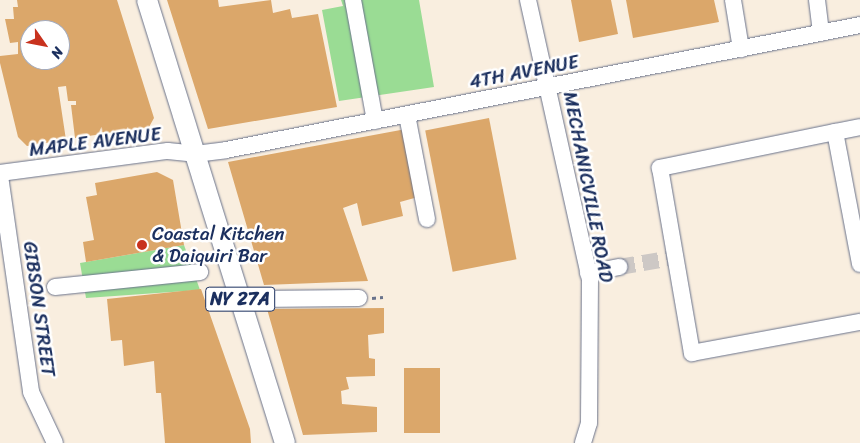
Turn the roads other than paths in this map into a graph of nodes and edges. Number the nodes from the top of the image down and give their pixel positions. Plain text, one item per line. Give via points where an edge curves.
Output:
1 (147, 0) edge
2 (353, 0) edge
3 (528, 0) edge
4 (732, 0) edge
5 (817, 0) edge
6 (860, 25) edge
7 (822, 33) junction
8 (741, 49) junction
9 (548, 88) junction
10 (407, 115) junction
11 (375, 121) junction
12 (860, 127) edge
13 (835, 132) junction
14 (195, 154) junction
15 (0, 174) edge
16 (427, 218) dead end
17 (860, 264) edge
18 (619, 266) tunnel mouth
19 (200, 272) dead end
20 (588, 272) junction
21 (55, 287) dead end
22 (359, 298) dead end
23 (256, 299) dead end
24 (860, 322) edge
25 (55, 443) edge
26 (284, 443) edge
27 (583, 443) edge

1 - 14 main road, NY 27A
2 - 11 street
3 - 9 street, MECHANICVILLE ROAD
4 - 8 street
5 - 7 street
6 - 7 street, 4TH AVENUE
7 - 8 street, 4TH AVENUE
8 - 9 street, 4TH AVENUE
9 - 10 street, 4TH AVENUE
9 - 20 street, MECHANICVILLE ROAD
10 - 11 street, 4TH AVENUE
10 - 16 street
11 - 14 street, 4TH AVENUE
12 - 13 street
13 - 17 street
13 - 24 street via 660,168 672,258 692,353
14 - 15 street, MAPLE AVENUE via 168,151
14 - 26 main road, NY 27A
15 - 25 street, GIBSON STREET via 32,392
18 - 20 street
19 - 21 street
20 - 27 street, MECHANICVILLE ROAD via 589,423
22 - 23 street

